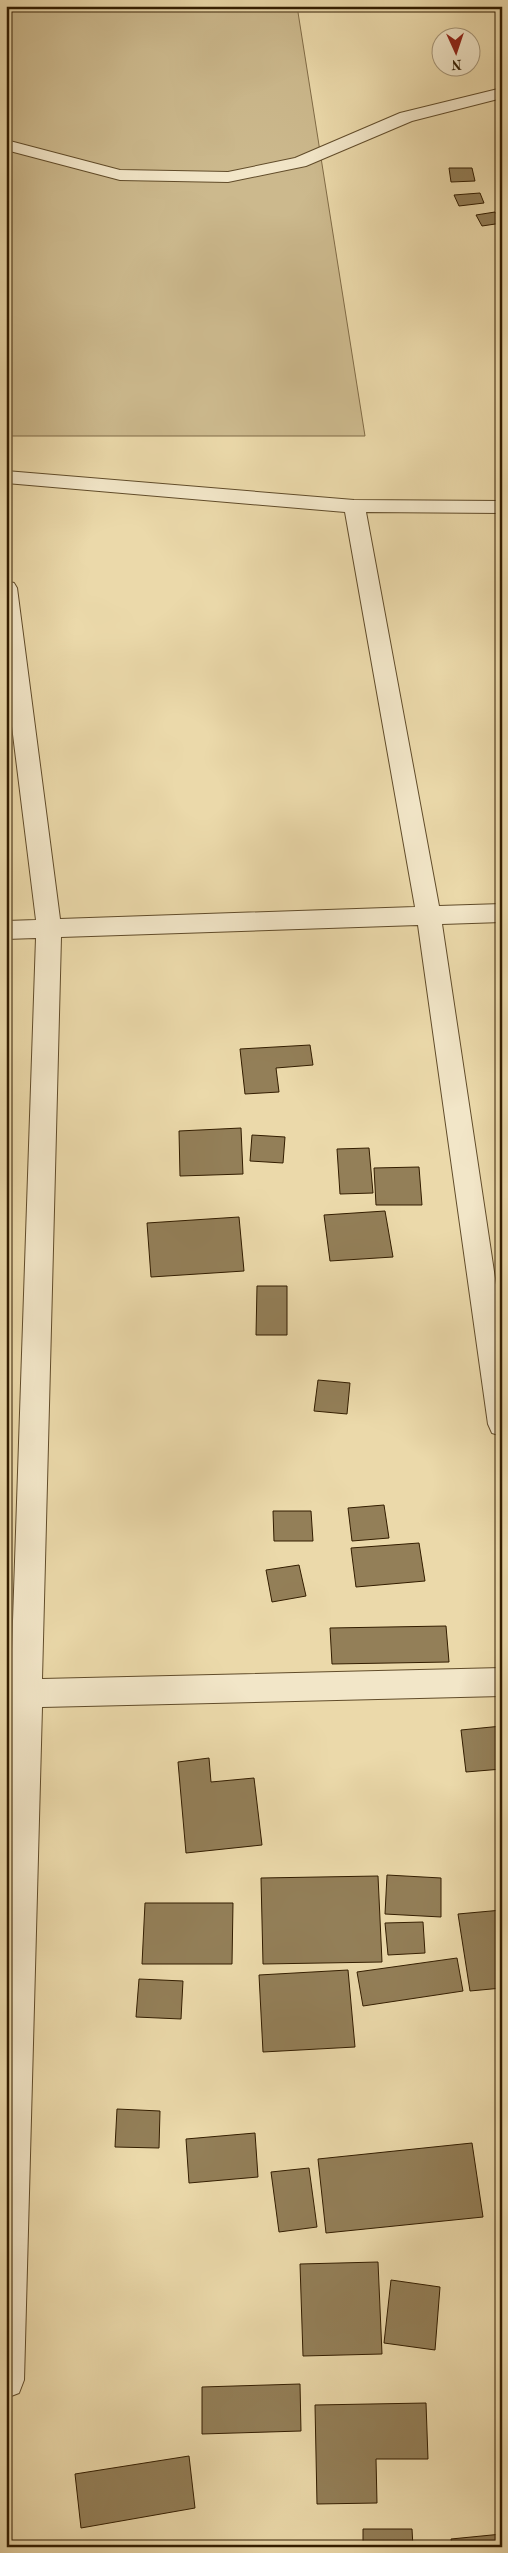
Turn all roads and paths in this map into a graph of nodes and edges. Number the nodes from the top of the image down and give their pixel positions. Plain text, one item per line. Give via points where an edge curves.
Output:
1 (502, 93) edge
2 (6, 145) edge
3 (6, 477) edge
4 (354, 506) junction
5 (502, 507) edge
6 (6, 588) edge
7 (502, 913) edge
8 (430, 916) junction
9 (49, 928) junction
10 (6, 930) edge
11 (502, 1424) edge
12 (502, 1682) edge
13 (16, 1694) edge
14 (7, 2306) edge
15 (6, 2380) edge

1 - 2 street via 406,117 300,162 228,178 120,175
3 - 4 street
4 - 5 street
4 - 8 street
6 - 9 street
7 - 8 street
8 - 9 street
8 - 11 street
9 - 10 street
9 - 13 street
12 - 13 street
13 - 14 street
14 - 15 street

